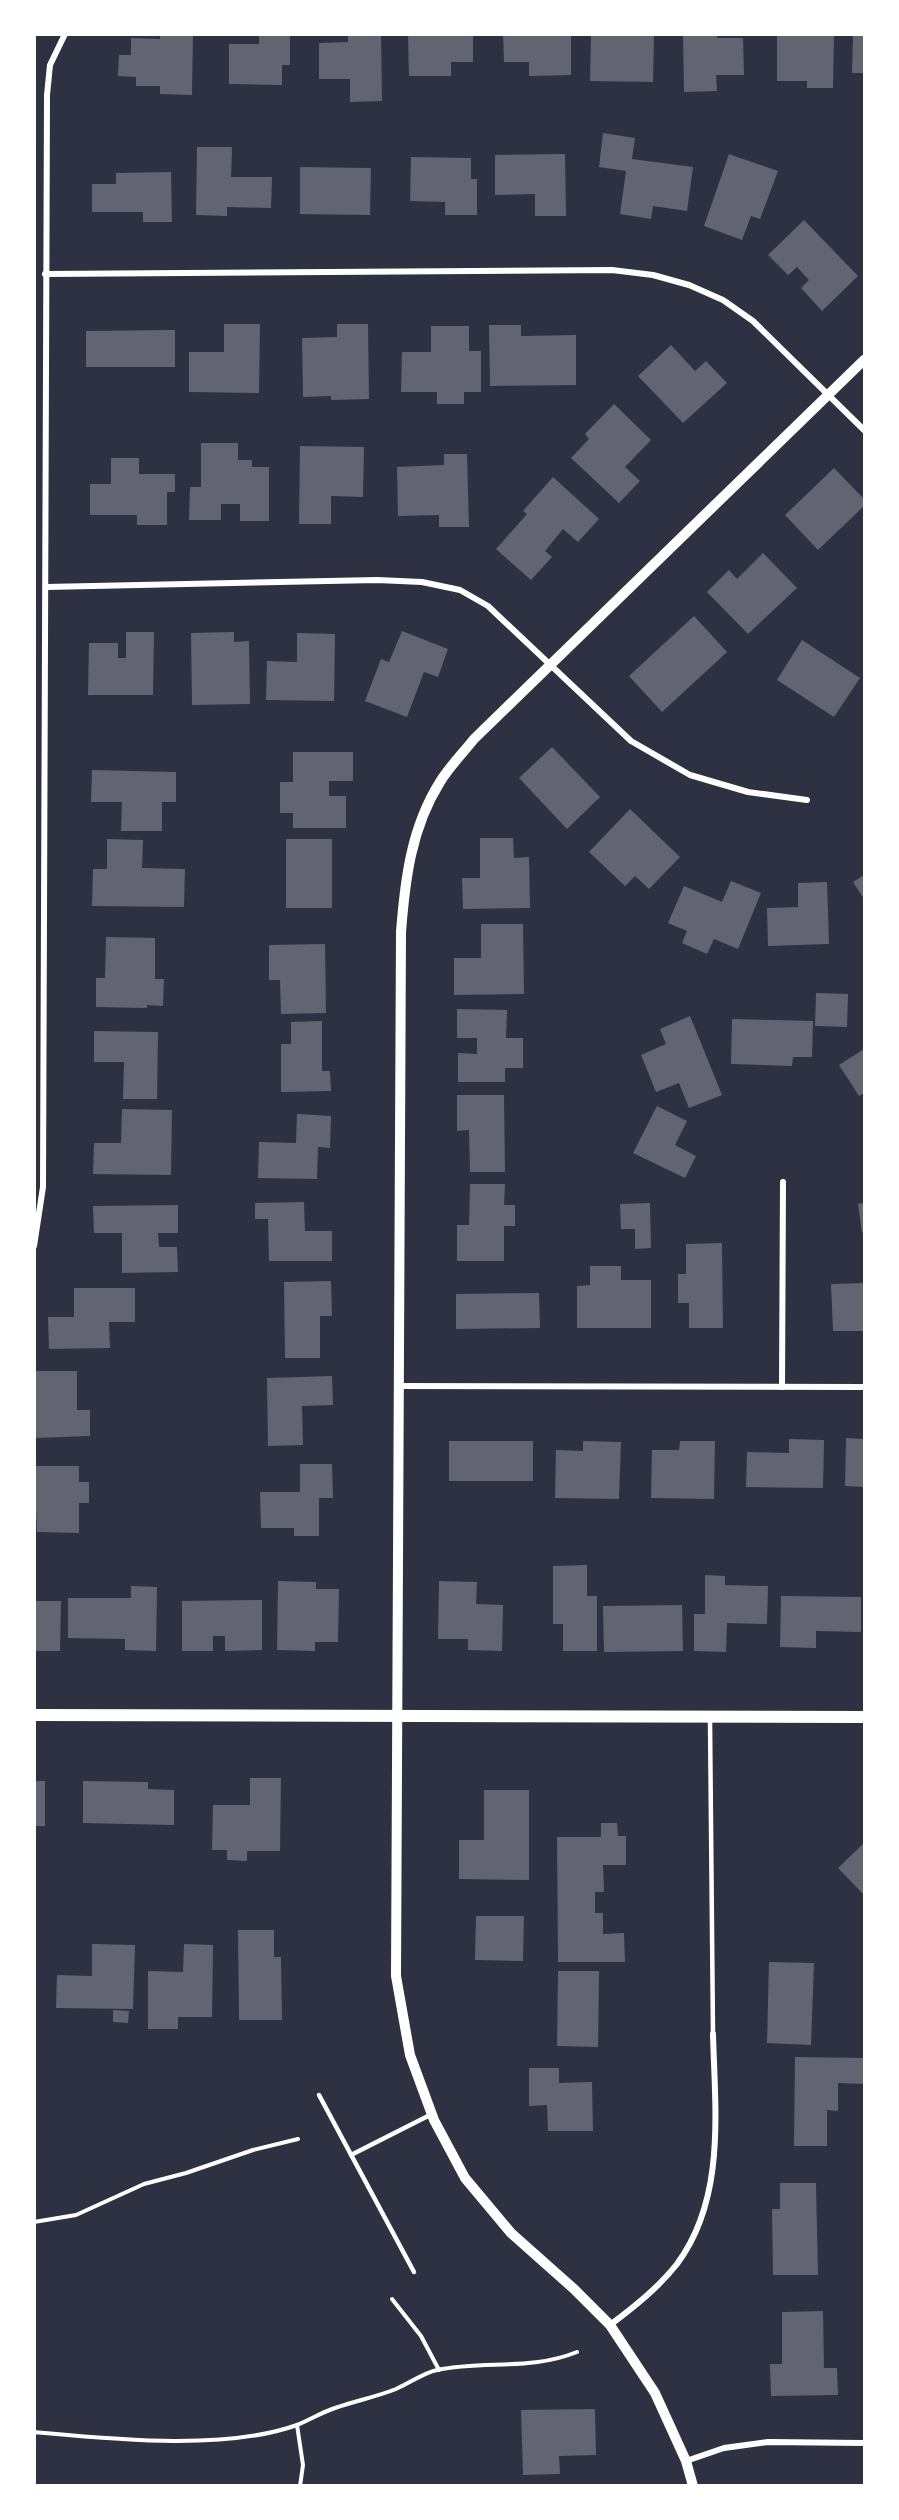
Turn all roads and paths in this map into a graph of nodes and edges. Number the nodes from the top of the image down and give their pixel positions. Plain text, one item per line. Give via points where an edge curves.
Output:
1 (65, 34) edge
2 (45, 274) junction
3 (864, 360) edge
4 (828, 395) junction
5 (864, 430) edge
6 (46, 587) junction
7 (551, 665) junction
8 (807, 800) dead end
9 (34, 1111) edge
10 (42, 1111) junction
11 (783, 1182) dead end
12 (34, 1246) edge
13 (398, 1386) junction
14 (782, 1387) junction
15 (864, 1387) edge
16 (34, 1715) edge
17 (396, 1716) junction
18 (710, 1716) junction
19 (864, 1717) edge
20 (713, 2034) joint
21 (319, 2095) dead end
22 (432, 2115) junction
23 (298, 2139) dead end
24 (351, 2155) junction
25 (34, 2222) edge
26 (414, 2272) dead end
27 (393, 2298) dead end
28 (610, 2325) junction
29 (577, 2352) dead end
30 (439, 2370) junction
31 (297, 2425) junction
32 (34, 2432) edge
33 (864, 2443) edge
34 (686, 2461) junction
35 (300, 2486) edge
36 (693, 2486) edge

1 - 2 street via 50,65 47,95
2 - 4 street via 612,270 653,275 723,300 753,321
2 - 6 street
3 - 4 street
4 - 5 street
4 - 7 street
6 - 7 street via 422,582 460,590 488,606
6 - 10 street
7 - 8 street via 631,741 690,775 748,792
7 - 13 street via 474,739 440,782 417,829 405,878 401,932
9 - 10 street
10 - 12 street via 43,1188
11 - 14 street
13 - 14 street
13 - 17 street
14 - 15 street
16 - 17 main road
17 - 18 main road
17 - 22 street via 396,1976 410,2055
18 - 19 main road
18 - 20 lane
20 - 28 street via 714,2172 701,2219 677,2263 645,2298
21 - 24 lane
22 - 24 lane
22 - 28 street via 465,2178 511,2233
23 - 25 path via 144,2184 76,2215
24 - 26 lane
27 - 30 path via 421,2336
28 - 34 street via 655,2393
29 - 30 path via 555,2361
30 - 31 path
31 - 32 path via 252,2437 179,2440
31 - 35 path via 303,2465
33 - 34 street via 768,2442 724,2448
34 - 36 street

